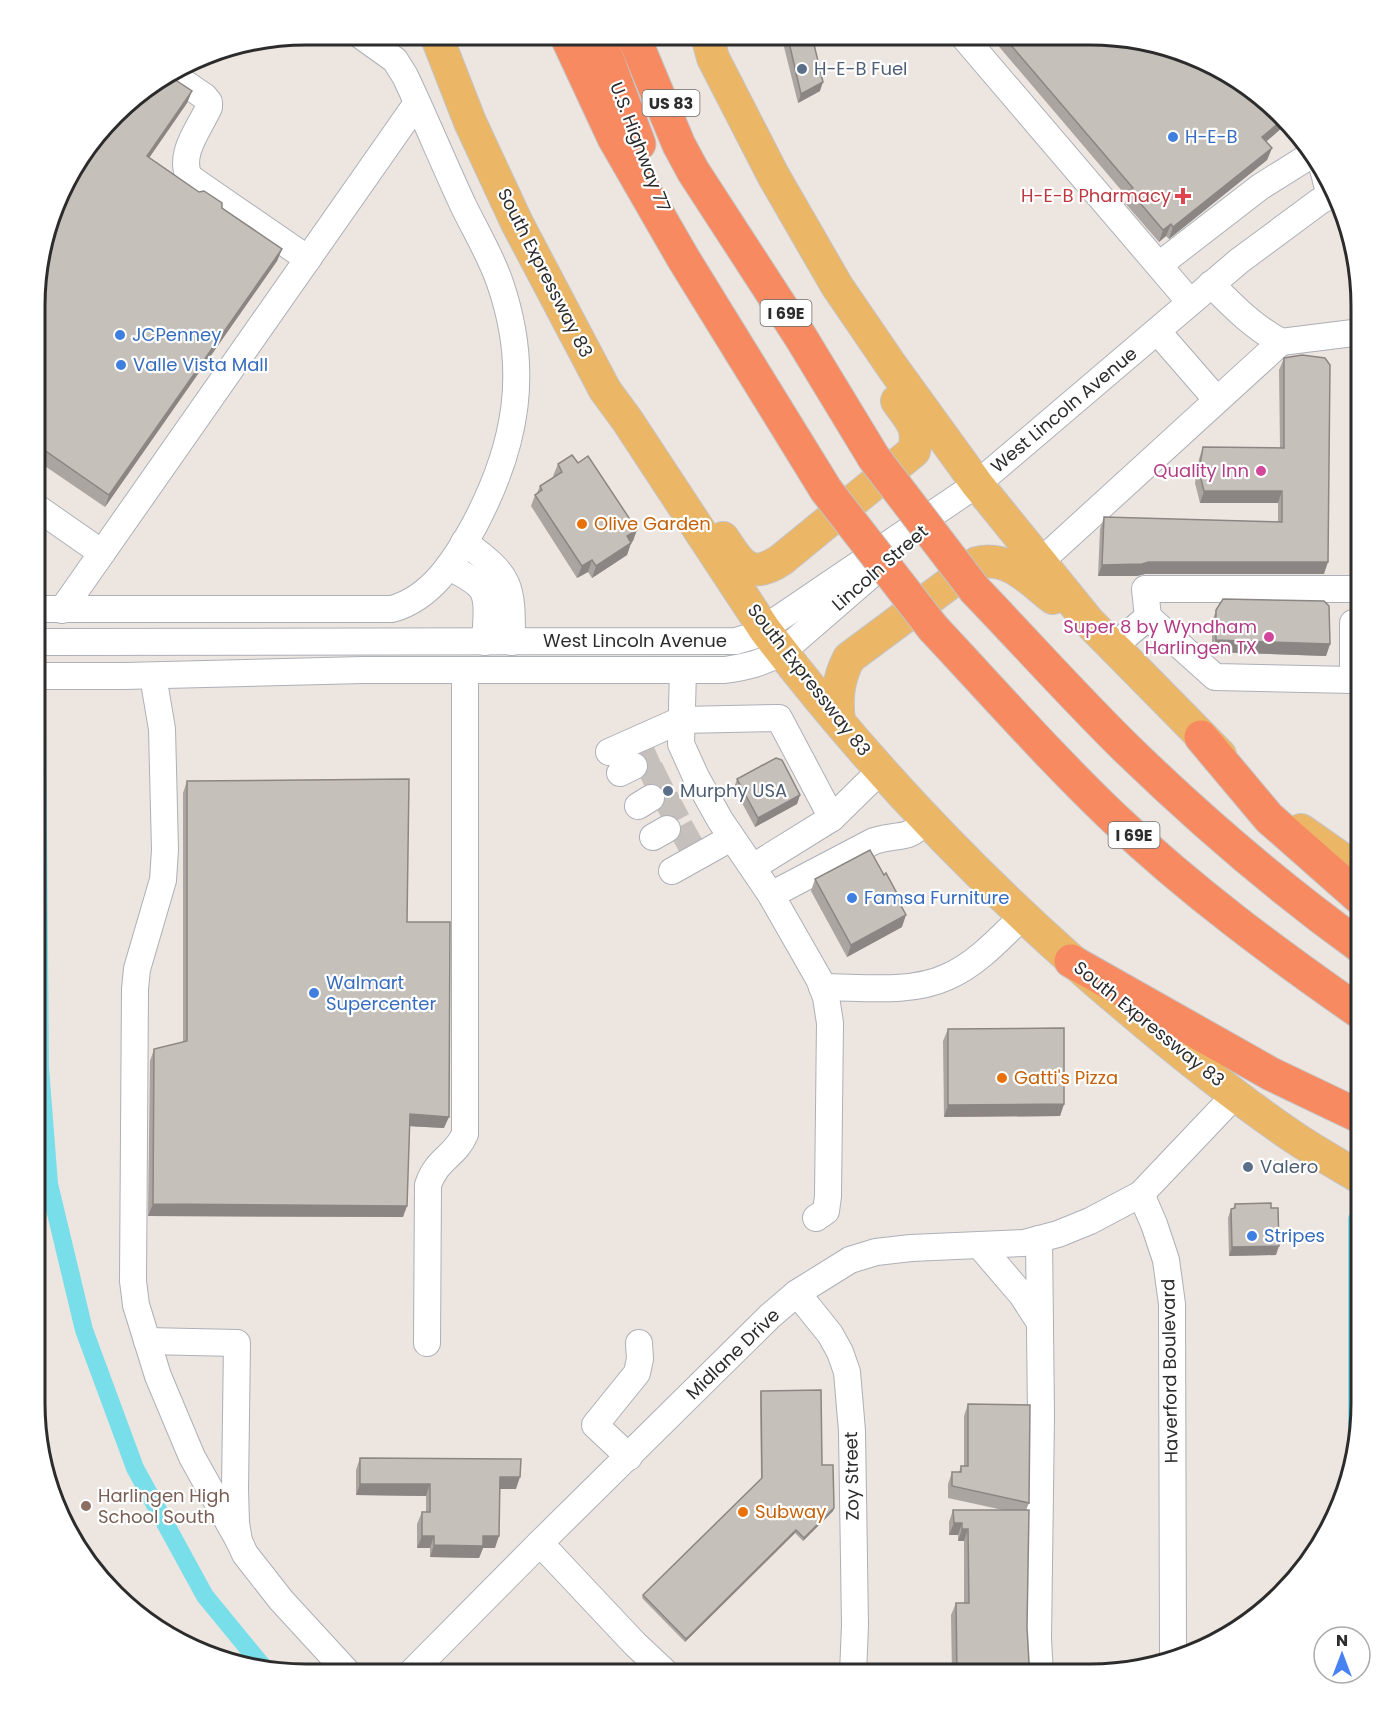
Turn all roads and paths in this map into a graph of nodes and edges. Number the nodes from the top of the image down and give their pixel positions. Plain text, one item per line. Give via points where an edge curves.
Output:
1 (374, 45) edge
2 (440, 45) edge
3 (571, 45) edge
4 (601, 45) edge
5 (637, 45) edge
6 (653, 45) edge
7 (709, 45) edge
8 (971, 45) edge
9 (178, 79) edge
10 (417, 103) junction
11 (1305, 159) edge
12 (693, 171) junction
13 (1327, 198) edge
14 (683, 258) junction
15 (308, 259) junction
16 (1158, 265) junction
17 (1211, 284) junction
18 (837, 286) junction
19 (1190, 302) junction
20 (1156, 331) junction
21 (1351, 333) edge
22 (1281, 342) junction
23 (1217, 400) junction
24 (627, 420) junction
25 (977, 484) junction
26 (45, 513) edge
27 (464, 542) junction
28 (102, 553) junction
29 (1040, 562) junction
30 (448, 566) junction
31 (1351, 588) edge
32 (45, 609) edge
33 (62, 610) junction
34 (1148, 617) junction
35 (1089, 622) junction
36 (774, 641) junction
37 (45, 642) edge
38 (484, 642) junction
39 (512, 642) junction
40 (1113, 647) junction
41 (465, 670) junction
42 (683, 670) junction
43 (153, 675) junction
44 (45, 676) edge
45 (1351, 680) edge
46 (839, 721) junction
47 (1201, 737) junction
48 (880, 770) junction
49 (696, 786) junction
50 (832, 818) junction
51 (927, 820) junction
52 (1351, 866) edge
53 (753, 867) junction
54 (1351, 890) edge
55 (771, 895) junction
56 (1023, 916) junction
57 (1351, 940) edge
58 (1071, 961) junction
59 (822, 987) junction
60 (1351, 1006) edge
61 (1236, 1094) junction
62 (1351, 1112) edge
63 (1351, 1172) edge
64 (1141, 1194) junction
65 (816, 1218) dead end
66 (1039, 1239) junction
67 (980, 1246) junction
68 (797, 1293) junction
69 (1040, 1323) junction
70 (147, 1341) junction
71 (427, 1343) dead end
72 (639, 1343) dead end
73 (629, 1457) junction
74 (239, 1540) junction
75 (540, 1543) junction
76 (1173, 1650) edge
77 (340, 1664) edge
78 (420, 1664) edge
79 (656, 1664) edge
80 (855, 1664) edge
81 (1040, 1664) edge

1 - 10 street via 395,60
2 - 24 main road, South Expressway 83 via 517,223 605,390
3 - 14 highway via 615,138
4 - 14 highway, U.S. Highway 77 / I 69E
5 - 12 highway, U.S. Highway 77 / I 69E
6 - 12 highway, US 83
7 - 18 main road via 742,118
8 - 16 street
9 - 15 street via 209,102 186,160 189,177
10 - 15 street
10 - 27 street via 498,279 515,350 516,402 510,435 487,500
11 - 16 street via 1260,187
12 - 57 highway, I 69E, bridge via 874,458 975,590 1125,747 1217,832
13 - 17 street, West Lincoln Avenue
14 - 60 highway, I 69E, bridge via 826,490 933,628 1036,740 1116,819 1276,954
15 - 28 street
16 - 19 street
17 - 19 street, West Lincoln Avenue
17 - 22 street via 1248,321
18 - 24 main road via 848,325 917,431 914,451 770,567 757,571 740,561 648,426
18 - 25 main road
19 - 20 street, West Lincoln Avenue
20 - 23 street
20 - 25 street, West Lincoln Avenue
21 - 22 street
22 - 23 street
23 - 29 street
24 - 36 main road, South Expressway 83
25 - 29 main road
25 - 36 street, West Lincoln Avenue
26 - 28 street
27 - 30 street
27 - 39 street via 495,565 505,580 511,602
28 - 33 street
29 - 35 main road
30 - 33 street via 419,597 392,609
30 - 38 street via 475,582 484,593
31 - 34 street via 1145,589
32 - 33 street
34 - 40 street
34 - 45 street via 1215,677
35 - 40 main road
35 - 46 main road via 1019,572 998,561 977,563 849,658 838,686
36 - 39 street, West Lincoln Avenue via 753,636 736,641
36 - 42 street, West Lincoln Avenue via 766,661 750,667
36 - 46 main road, South Expressway 83
37 - 38 street, West Lincoln Avenue
38 - 39 street, West Lincoln Avenue
40 - 47 main road
41 - 42 street, West Lincoln Avenue
41 - 43 street, West Lincoln Avenue
41 - 71 street via 465,1134 460,1145 437,1166 428,1185
42 - 49 street
43 - 44 street, West Lincoln Avenue
43 - 70 street via 162,729 165,850 163,880 137,969 135,1001 133,1281
46 - 48 main road, South Expressway 83
47 - 52 main road via 1298,828
47 - 54 highway via 1269,818
48 - 50 street
48 - 51 main road, South Expressway 83
49 - 49 street via 647,810
49 - 50 street via 779,718
49 - 53 street
50 - 53 street
51 - 55 street via 916,831 901,838 874,841
51 - 56 main road, South Expressway 83
53 - 55 street
55 - 59 street
56 - 58 main road, South Expressway 83
56 - 59 street via 977,959 947,977 902,987
58 - 61 main road, South Expressway 83 via 1179,1053
58 - 62 highway via 1270,1074
59 - 65 street via 830,1023 828,1196 826,1211
61 - 63 main road, South Expressway 83
61 - 64 street
64 - 66 street, Midlane Drive via 1090,1221
64 - 76 street, Haverford Boulevard via 1166,1260 1172,1304
66 - 67 street, Midlane Drive
66 - 69 street
67 - 68 street, Midlane Drive via 876,1252 850,1260
67 - 69 street via 1022,1295
68 - 73 street, Midlane Drive
68 - 80 street, Zoy Street via 830,1334 847,1372 852,1443
69 - 81 street
70 - 74 street via 192,1457
70 - 74 street via 237,1343 235,1489
72 - 73 street via 637,1373 595,1425
73 - 75 street, Midlane Drive
74 - 77 street via 245,1554 281,1600
75 - 78 street, Midlane Drive
75 - 79 street

